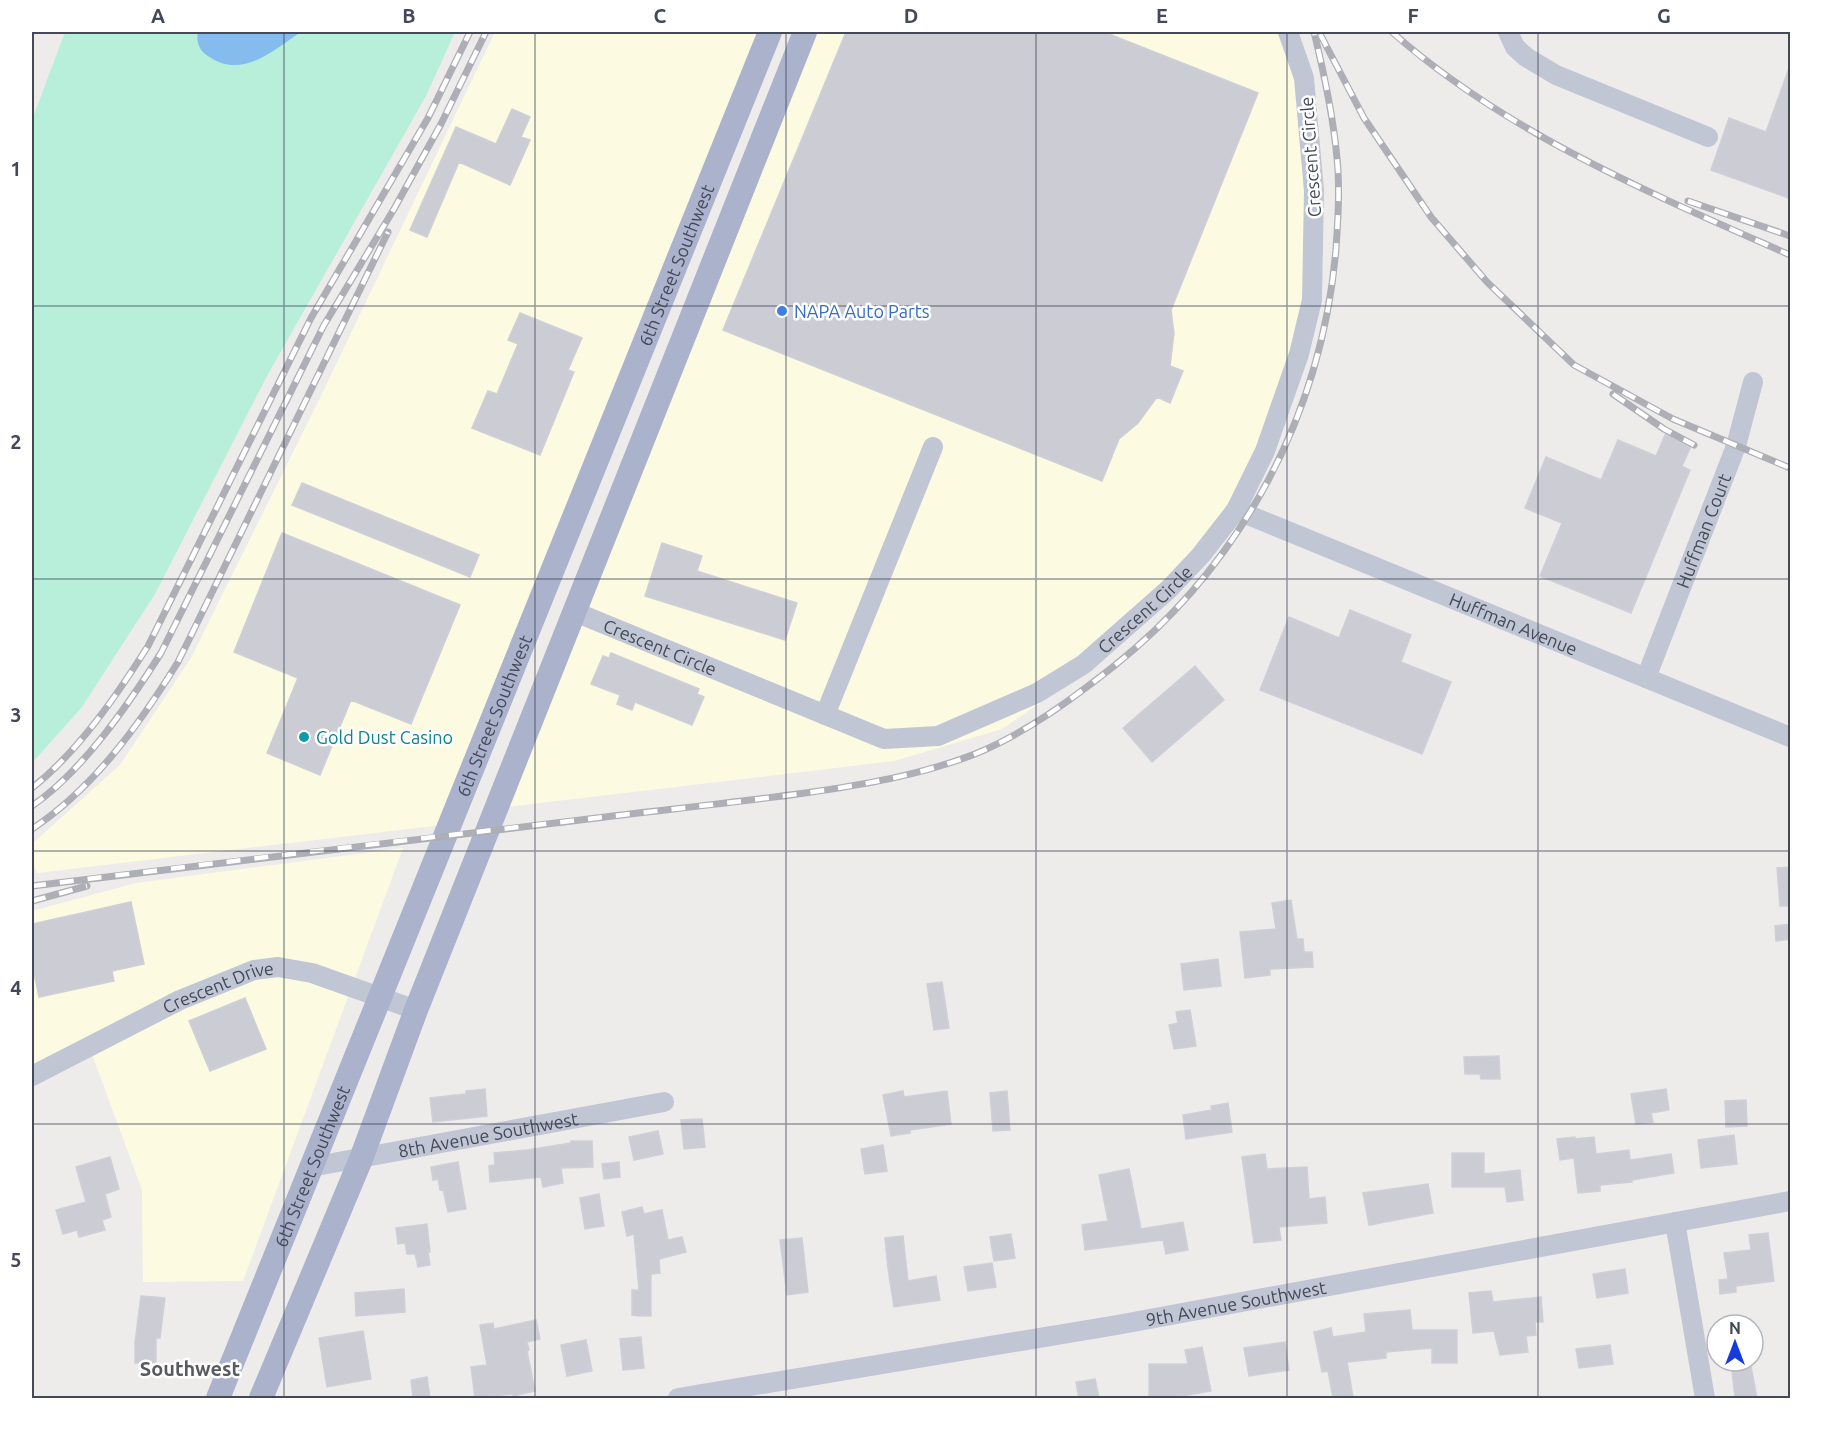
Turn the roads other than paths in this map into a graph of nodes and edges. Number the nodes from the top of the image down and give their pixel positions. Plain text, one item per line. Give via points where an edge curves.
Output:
1 (770, 32) edge
2 (805, 32) edge
3 (1288, 32) edge
4 (1508, 32) edge
5 (1708, 137) dead end
6 (1753, 382) dead end
7 (933, 447) dead end
8 (1236, 510) junction
9 (575, 612) junction
10 (1646, 678) junction
11 (825, 715) junction
12 (1791, 737) edge
13 (380, 997) junction
14 (416, 1010) junction
15 (32, 1076) edge
16 (664, 1102) dead end
17 (361, 1159) junction
18 (311, 1167) junction
19 (1791, 1201) edge
20 (1675, 1222) junction
21 (218, 1398) edge
22 (261, 1398) edge
23 (678, 1398) edge
24 (1705, 1398) edge

1 - 13 main road, 6th Street Southwest
2 - 9 main road, 6th Street Southwest
3 - 8 street, Crescent Circle via 1304,78 1308,122 1314,191 1312,300 1299,354 1269,441
4 - 5 street via 1526,57 1556,75
6 - 10 street, Huffman Court via 1736,446
7 - 11 street
8 - 10 street, Huffman Avenue
8 - 11 street, Crescent Circle via 1201,555 1127,628 1084,664 1037,693 938,736 884,739
9 - 11 street, Crescent Circle
9 - 14 main road, 6th Street Southwest
10 - 12 street, Huffman Avenue
13 - 14 street, Crescent Drive
13 - 15 street, Crescent Drive via 312,973 278,967 254,970 180,999
13 - 18 main road, 6th Street Southwest
14 - 17 main road, 6th Street Southwest
16 - 17 street, 8th Avenue Southwest
17 - 18 street, 8th Avenue Southwest
17 - 22 main road, 6th Street Southwest
18 - 21 main road, 6th Street Southwest
19 - 20 street, 9th Avenue Southwest
20 - 23 street, 9th Avenue Southwest via 1117,1325
20 - 24 street

